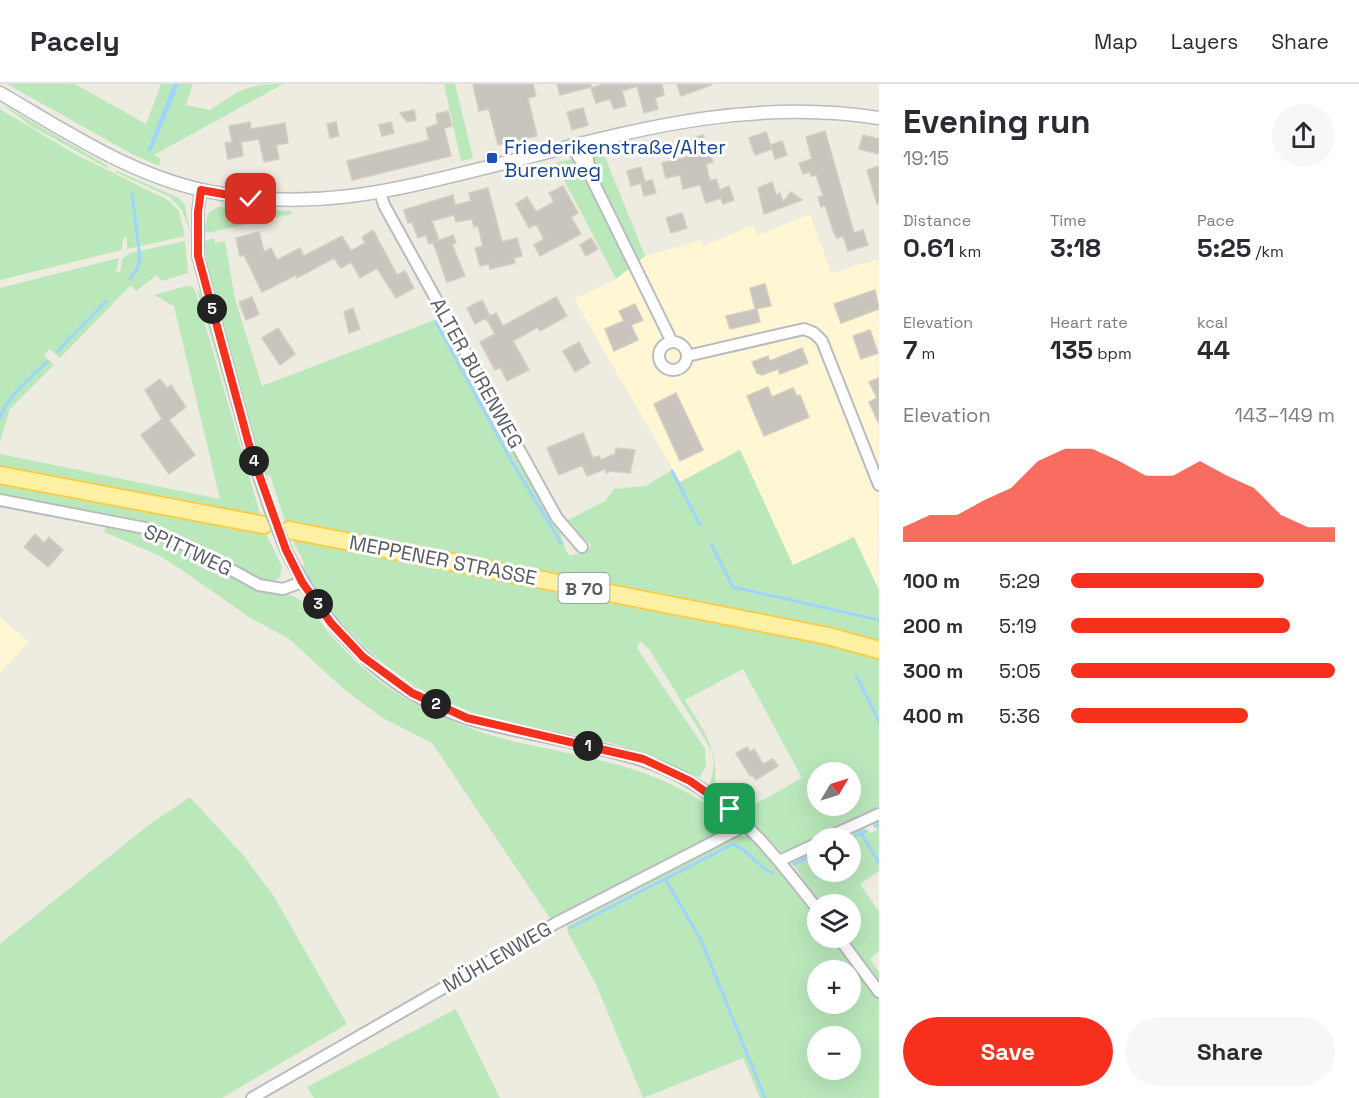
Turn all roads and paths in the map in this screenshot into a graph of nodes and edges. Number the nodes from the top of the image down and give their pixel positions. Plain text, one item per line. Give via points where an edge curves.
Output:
1 (0, 93) edge
2 (879, 118) edge
3 (585, 144) junction
4 (572, 147) junction
5 (590, 175) junction
6 (201, 190) junction
7 (380, 192) junction
8 (672, 342) junction
9 (687, 356) junction
10 (0, 475) edge
11 (879, 485) edge
12 (0, 500) edge
13 (267, 517) junction
14 (289, 530) dead end
15 (582, 547) dead end
16 (302, 582) junction
17 (879, 650) edge
18 (879, 814) edge
19 (748, 824) junction
20 (848, 828) edge
21 (807, 848) edge
22 (779, 861) junction
23 (807, 896) edge
24 (846, 948) edge
25 (879, 992) edge
26 (252, 1098) edge

1 - 6 street via 131,165
2 - 3 street via 827,111 750,112 688,120
3 - 4 street
3 - 5 street
4 - 5 street
4 - 7 street
5 - 8 street
6 - 7 street via 284,201 319,201
6 - 13 street via 198,256
7 - 15 street, ALTER BURENWEG via 557,518
8 - 9 street via 684,348
8 - 9 street via 663,345 658,353 662,366 671,371 680,369
9 - 11 street via 804,330 814,333 822,341
10 - 13 main road
12 - 16 street, SPITTWEG via 145,528 192,548 259,585 283,589
13 - 16 street, bridge
14 - 17 main road, MEPPENER STRASSE / B 70 via 816,633
16 - 19 street via 331,623 363,657 412,693 467,718 643,759 690,781
18 - 20 street
19 - 22 street
19 - 26 street, MÜHLENWEG via 556,923
21 - 22 street
22 - 23 street
24 - 25 street

